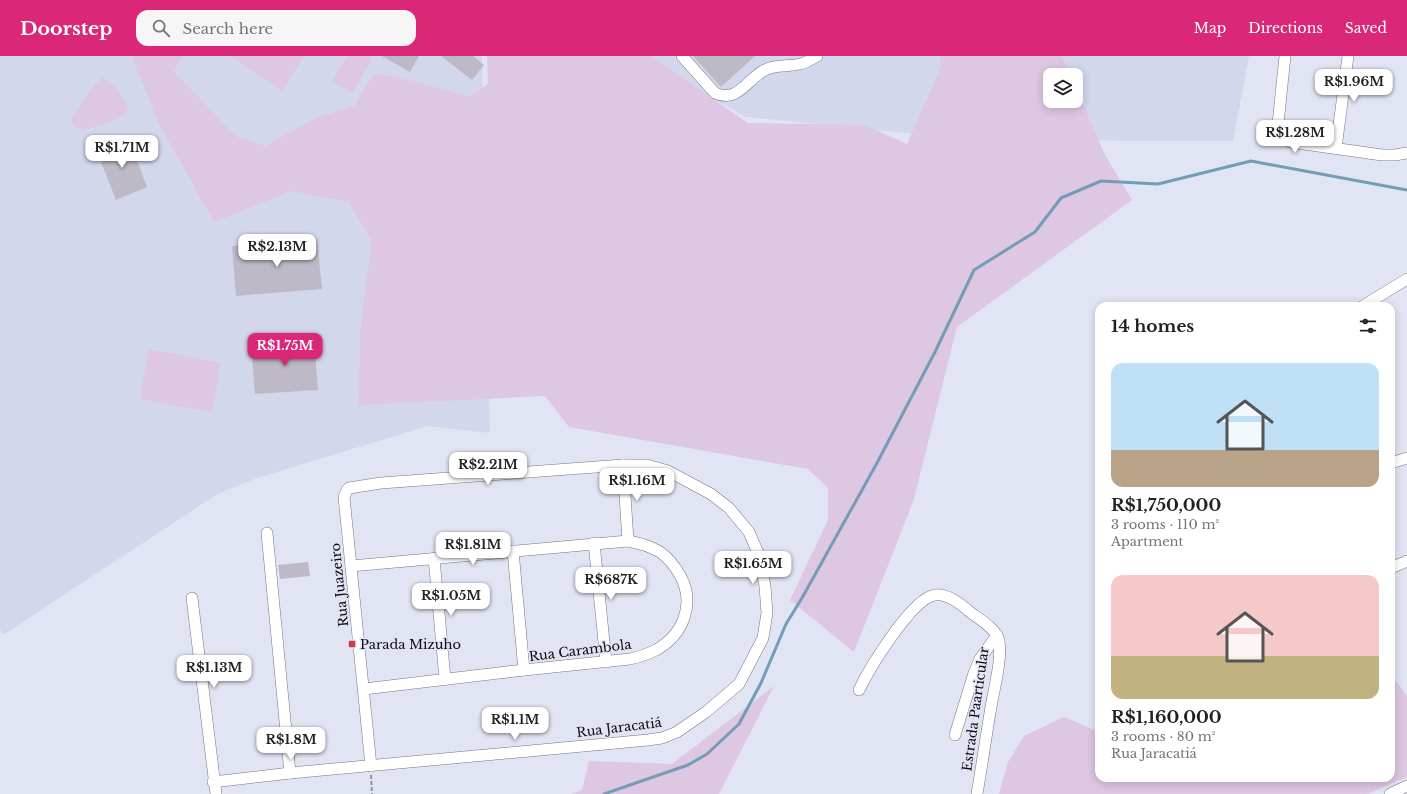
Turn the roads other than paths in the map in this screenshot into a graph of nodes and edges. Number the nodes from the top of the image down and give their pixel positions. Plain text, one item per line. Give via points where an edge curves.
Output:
1 (682, 56) edge
2 (816, 56) edge
3 (1285, 56) edge
4 (1348, 56) edge
5 (1336, 148) junction
6 (1407, 153) edge
7 (1407, 280) edge
8 (1370, 302) edge
9 (1407, 458) edge
10 (1395, 461) edge
11 (623, 465) junction
12 (347, 493) joint
13 (267, 533) dead end
14 (628, 541) junction
15 (594, 543) junction
16 (514, 551) junction
17 (434, 558) junction
18 (1407, 561) edge
19 (351, 566) junction
20 (1395, 566) edge
21 (192, 598) dead end
22 (996, 635) junction
23 (606, 662) junction
24 (524, 670) junction
25 (445, 679) junction
26 (364, 689) junction
27 (859, 690) dead end
28 (955, 735) dead end
29 (371, 766) junction
30 (290, 773) junction
31 (1407, 786) edge
32 (214, 790) edge
33 (977, 794) edge
34 (1390, 794) edge

1 - 2 street via 715,92 727,96 742,89 768,68 800,64
3 - 5 street via 1279,132 1283,139 1290,142
4 - 5 street
5 - 6 street via 1382,155
7 - 8 street
9 - 10 street
11 - 12 street, Rua Jaracatiá via 381,483
11 - 14 street
11 - 29 street, Rua Jaracatiá via 647,465 691,482 729,508 749,532 760,554 767,613 763,638 739,684 724,699 689,725 662,738
12 - 19 street, Rua Juazeiro
13 - 30 street
14 - 15 street, Rua Carambola
14 - 23 street, Rua Carambola via 661,552 670,561 682,580 688,603 682,622 667,642 630,660
15 - 16 street, Rua Carambola
15 - 23 street
16 - 17 street, Rua Carambola
16 - 24 street
17 - 19 street, Rua Carambola
17 - 25 street
18 - 20 street
19 - 26 street, Rua Juazeiro
21 - 32 street
22 - 27 street, Estrada Paarticular via 953,600 936,595 929,597 915,608 895,632 873,662
22 - 28 street via 974,673
22 - 33 street, Estrada Paarticular via 999,641 998,668
23 - 24 street, Rua Carambola
24 - 25 street, Rua Carambola
25 - 26 street, Rua Carambola
26 - 29 street, Rua Juazeiro
29 - 30 street, Rua Jaracatiá
30 - 32 street, Rua Jaracatiá
31 - 34 street

